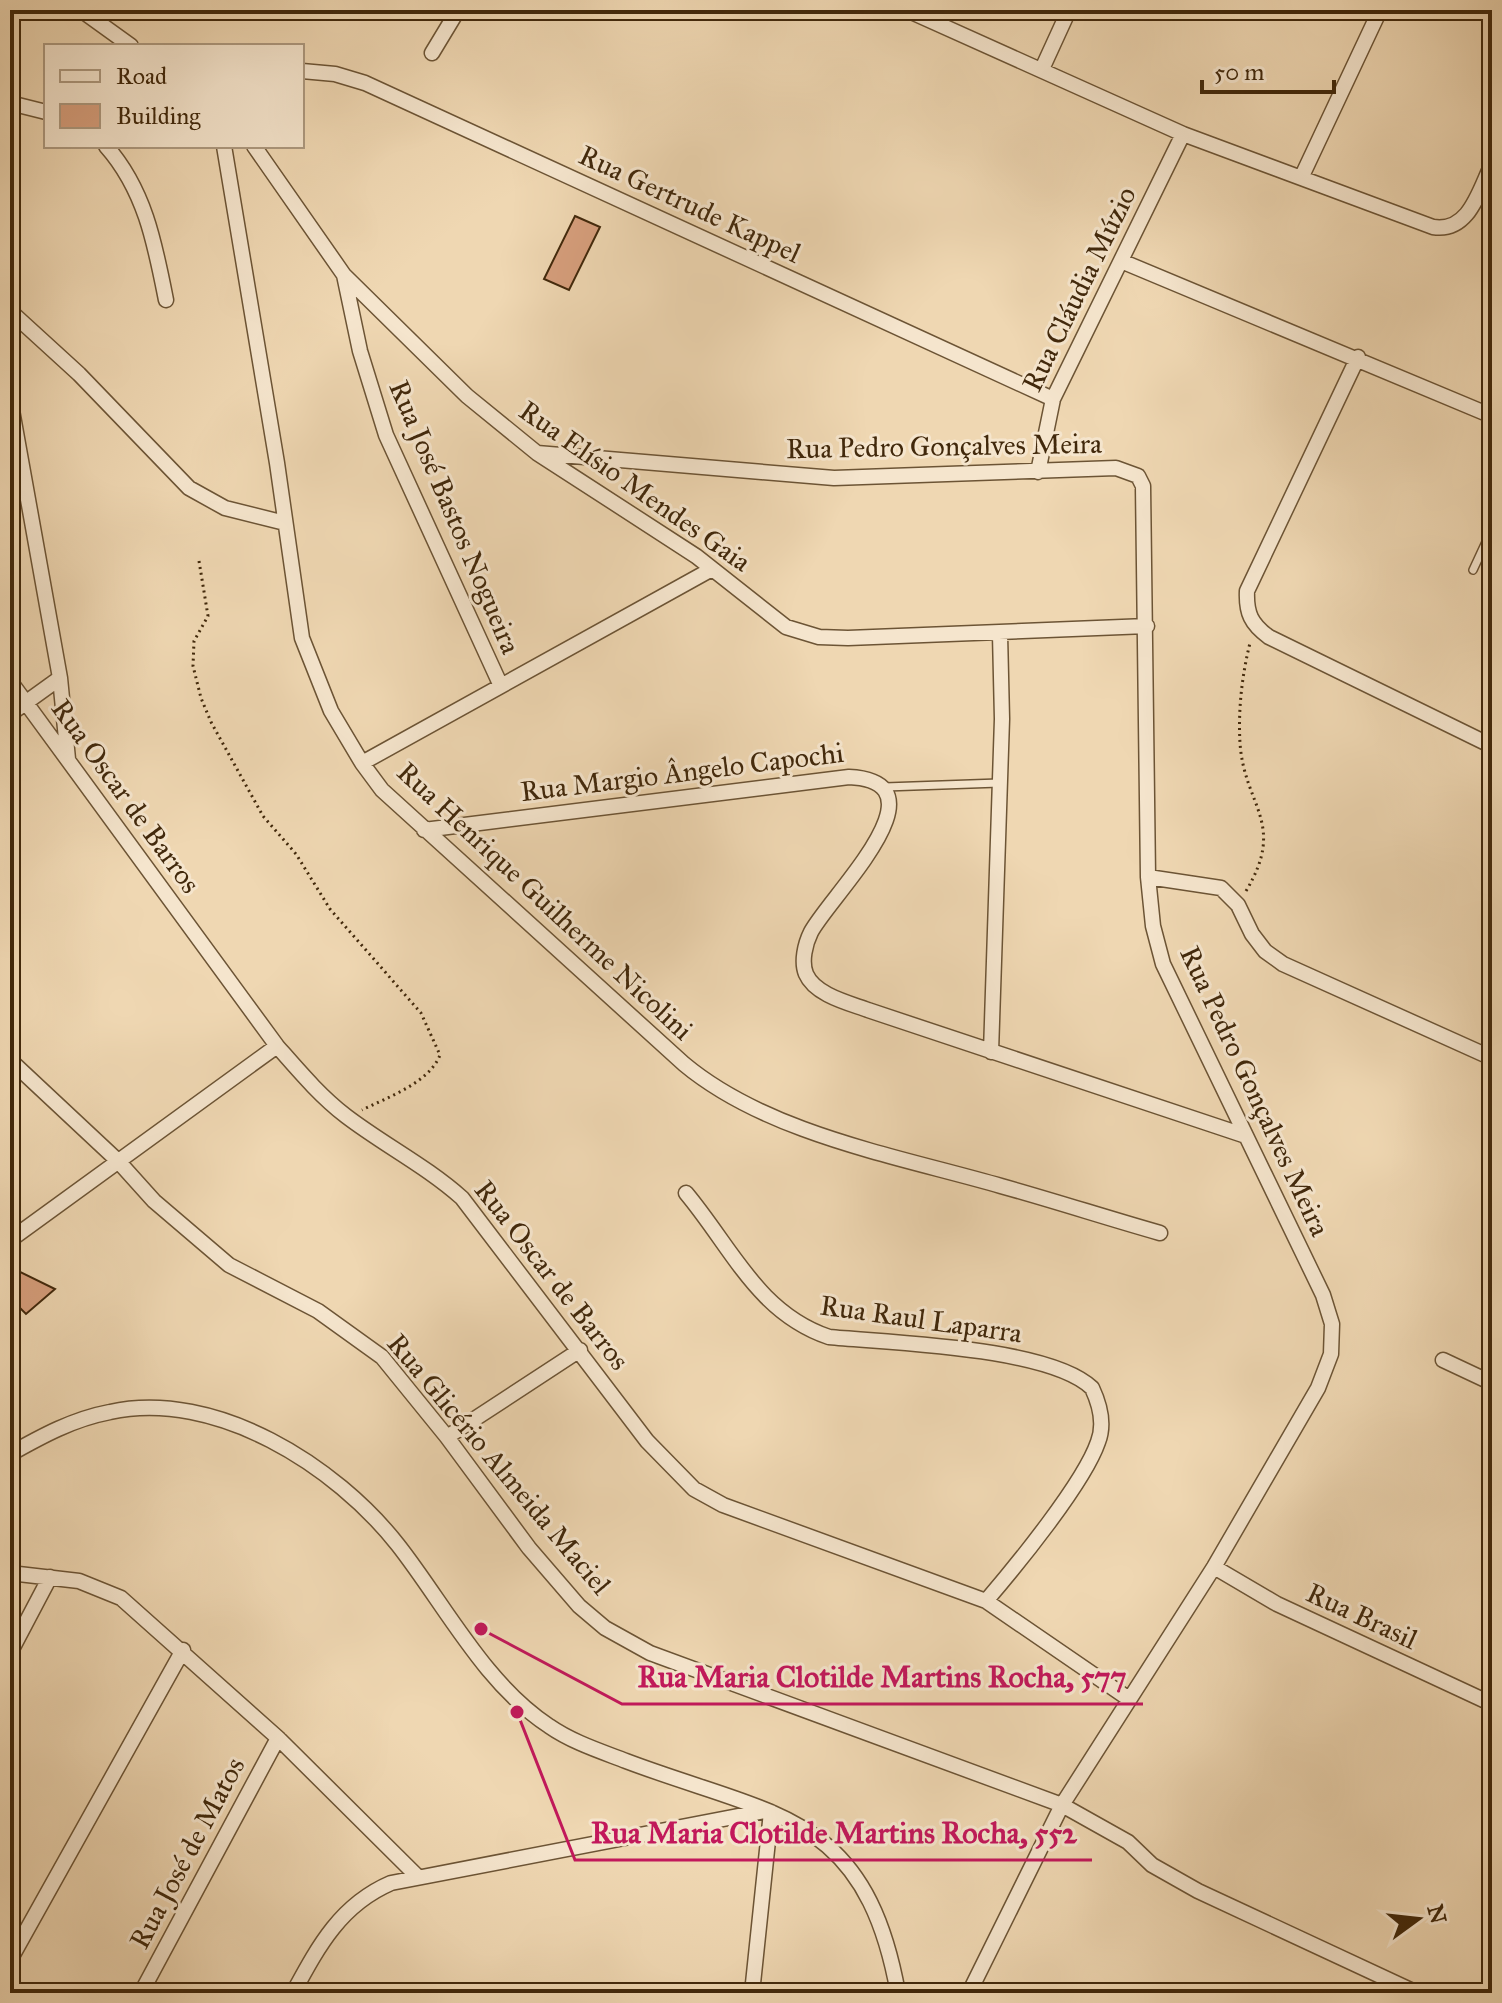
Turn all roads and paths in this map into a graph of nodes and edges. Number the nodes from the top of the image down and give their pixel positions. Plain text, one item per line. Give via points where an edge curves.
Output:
1 (81, 10) edge
2 (458, 10) edge
3 (907, 10) edge
4 (1069, 10) edge
5 (1380, 10) edge
6 (128, 44) edge
7 (432, 53) dead end
8 (1042, 69) junction
9 (304, 71) edge
10 (10, 103) edge
11 (44, 112) edge
12 (1183, 134) junction
13 (108, 148) edge
14 (224, 148) edge
15 (255, 148) edge
16 (1492, 164) edge
17 (1302, 176) junction
18 (1121, 261) junction
19 (344, 275) junction
20 (166, 300) dead end
21 (10, 313) edge
22 (1358, 357) junction
23 (10, 399) edge
24 (1053, 399) junction
25 (1492, 416) edge
26 (537, 453) junction
27 (1038, 472) junction
28 (285, 523) junction
29 (1492, 529) edge
30 (199, 561) dead end
31 (712, 569) junction
32 (1473, 570) dead end
33 (1147, 626) junction
34 (1254, 626) junction
35 (1000, 634) junction
36 (60, 678) junction
37 (10, 681) edge
38 (501, 686) junction
39 (25, 702) junction
40 (10, 714) edge
41 (1492, 746) edge
42 (68, 759) junction
43 (362, 763) junction
44 (1000, 783) junction
45 (885, 787) junction
46 (424, 830) junction
47 (1148, 877) junction
48 (1238, 905) junction
49 (277, 1046) junction
50 (991, 1052) junction
51 (1492, 1058) edge
52 (10, 1060) edge
53 (347, 1117) junction
54 (1243, 1135) junction
55 (118, 1161) junction
56 (686, 1193) dead end
57 (1160, 1233) dead end
58 (10, 1240) edge
59 (580, 1350) junction
60 (1443, 1360) dead end
61 (1492, 1383) edge
62 (447, 1437) junction
63 (10, 1454) edge
64 (1214, 1567) junction
65 (10, 1573) edge
66 (50, 1577) junction
67 (986, 1601) junction
68 (183, 1650) junction
69 (10, 1653) edge
70 (1129, 1699) junction
71 (1492, 1704) edge
72 (278, 1738) junction
73 (1062, 1805) junction
74 (769, 1811) junction
75 (417, 1876) junction
76 (10, 1960) edge
77 (141, 1993) edge
78 (293, 1993) edge
79 (752, 1993) edge
80 (898, 1993) edge
81 (969, 1993) edge
82 (1417, 1993) edge

1 - 6 street
2 - 7 street
3 - 8 street
4 - 8 street
5 - 17 street
8 - 12 street
9 - 24 street, Rua Gertrude Kappel via 365,83
10 - 11 street
12 - 17 street
12 - 18 street, Rua Cláudia Múzio
13 - 20 street via 140,197
14 - 28 street, Rua Henrique Guilherme Nicolini
15 - 19 street, Rua Elísio Mendes Gaia
16 - 17 street via 1467,215 1454,226 1433,227
18 - 22 street
18 - 24 street, Rua Cláudia Múzio
19 - 26 street, Rua Elísio Mendes Gaia via 467,396
19 - 38 street, Rua José Bastos Nogueira via 386,435
21 - 28 street via 88,383 189,488 225,508
22 - 25 street
22 - 34 street via 1247,591
23 - 36 street
24 - 27 street, Rua Cláudia Múzio
26 - 27 street, Rua Pedro Gonçalves Meira via 834,478
26 - 31 street, Rua Elísio Mendes Gaia
27 - 33 street, Rua Pedro Gonçalves Meira via 1116,468 1138,476 1146,504
28 - 43 street, Rua Henrique Guilherme Nicolini via 302,638 331,711
29 - 32 lane
30 - 53 path via 208,616 194,641 193,666 211,722 263,816 296,854 330,909 421,1013 440,1055 436,1066 405,1089
31 - 35 street, Rua Elísio Mendes Gaia via 786,627 819,637
31 - 38 street
33 - 35 street, Rua Elísio Mendes Gaia
33 - 47 street, Rua Pedro Gonçalves Meira
34 - 41 street
34 - 48 path via 1244,666 1240,743 1264,823 1265,852
35 - 44 street
36 - 39 street
36 - 42 street
37 - 39 street, Rua Oscar de Barros
38 - 43 street
39 - 40 street
39 - 42 street, Rua Oscar de Barros
42 - 49 street, Rua Oscar de Barros
43 - 46 street, Rua Henrique Guilherme Nicolini
44 - 45 lane
44 - 50 street
45 - 46 street, Rua Margio Ângelo Capochi via 849,777
45 - 50 street via 891,807 887,823 810,933 807,977 832,996
46 - 57 street, Rua Henrique Guilherme Nicolini via 684,1064 735,1101 895,1157
47 - 48 street via 1221,888
47 - 54 street, Rua Pedro Gonçalves Meira via 1163,964
48 - 51 street via 1252,934 1283,964
49 - 53 street, Rua Oscar de Barros
49 - 55 street
50 - 54 street
52 - 55 street, Rua Glicério Almeida Maciel
53 - 59 street, Rua Oscar de Barros via 462,1198
54 - 64 street, Rua Pedro Gonçalves Meira via 1323,1295 1332,1324 1331,1354 1318,1388
55 - 58 street
55 - 62 street, Rua Glicério Almeida Maciel via 154,1201 229,1265 318,1311 382,1357
56 - 67 street, Rua Raul Laparra via 762,1295 802,1328 829,1337 918,1345 1063,1369 1092,1388 1102,1420 1099,1442
59 - 62 street
59 - 67 street, Rua Oscar de Barros via 647,1441 694,1489 723,1505
60 - 61 street
62 - 73 street, Rua Glicério Almeida Maciel via 529,1548 605,1628 650,1653
63 - 74 street via 78,1420 113,1411 188,1413 251,1432 302,1457 361,1501 502,1685 550,1727 588,1747
64 - 70 street, Rua Pedro Gonçalves Meira
64 - 71 street, Rua Brasil via 1277,1604
65 - 66 street
66 - 68 street via 102,1587
66 - 69 street
67 - 70 street, Rua Oscar de Barros
68 - 72 street
68 - 76 street
70 - 73 street, Rua Pedro Gonçalves Meira
72 - 75 street
72 - 77 street, Rua José de Matos
73 - 81 street, Rua Pedro Gonçalves Meira
73 - 82 street, Rua Glicério Almeida Maciel via 1128,1842 1152,1865 1198,1891
74 - 75 street
74 - 79 street
74 - 80 street via 830,1845 851,1868 873,1908
75 - 78 street via 369,1892 350,1906

